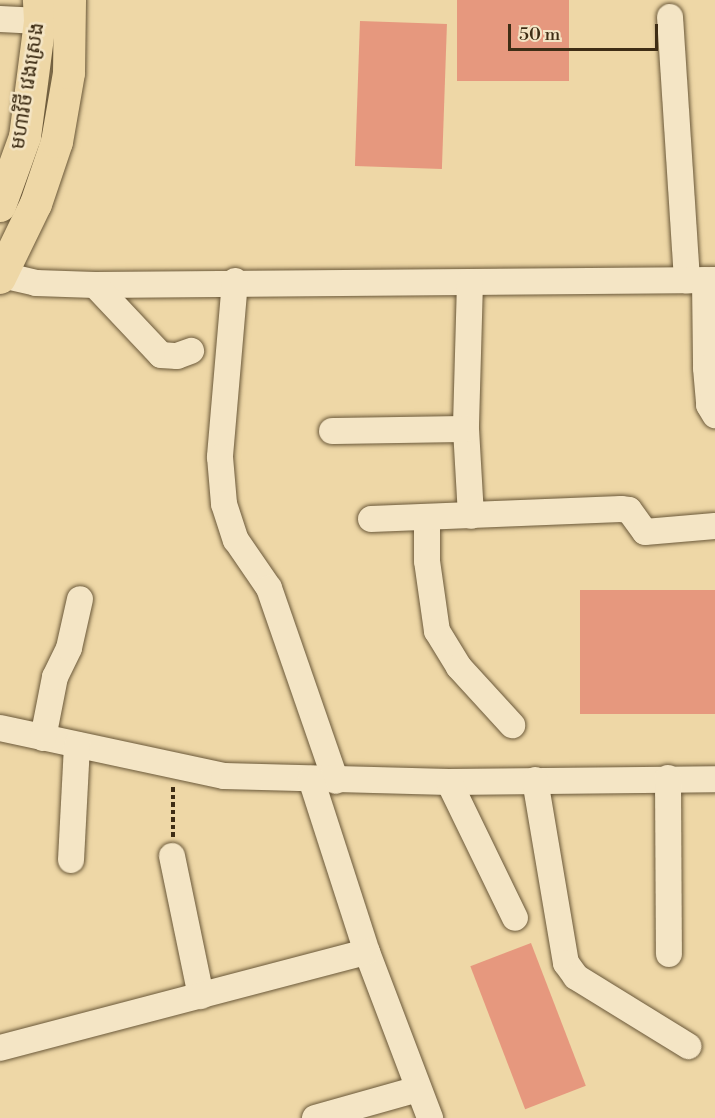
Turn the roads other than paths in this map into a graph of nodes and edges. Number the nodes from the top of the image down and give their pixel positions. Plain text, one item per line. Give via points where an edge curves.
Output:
1 (70, 0) edge
2 (40, 11) edge
3 (670, 17) dead end
4 (0, 19) edge
5 (0, 206) edge
6 (1, 276) edge
7 (702, 280) edge
8 (235, 281) junction
9 (470, 282) junction
10 (95, 285) junction
11 (191, 351) dead end
12 (715, 415) edge
13 (466, 429) junction
14 (332, 431) dead end
15 (471, 516) junction
16 (427, 517) junction
17 (371, 519) dead end
18 (715, 526) edge
19 (80, 598) dead end
20 (512, 725) dead end
21 (0, 728) edge
22 (43, 738) junction
23 (77, 745) junction
24 (668, 778) junction
25 (715, 779) edge
26 (323, 780) junction
27 (535, 780) junction
28 (449, 782) junction
29 (172, 856) road end
30 (71, 860) dead end
31 (515, 918) dead end
32 (367, 952) junction
33 (669, 954) dead end
34 (201, 996) junction
35 (688, 1046) dead end
36 (0, 1048) edge
37 (418, 1089) junction
38 (315, 1118) edge
39 (430, 1118) edge

1 - 6 main road, មហាវិថី វេងស្រេង via 69,73 57,142 36,204
2 - 4 street
2 - 5 main road, មហាវិថី វេងស្រេង via 25,137
3 - 7 street
6 - 10 street via 36,283
7 - 9 street
7 - 12 street via 709,405
8 - 9 street
8 - 10 street
8 - 26 street via 220,457 224,504 236,540 268,588
9 - 13 street
10 - 11 street via 161,355 177,356
13 - 14 street
13 - 15 street
15 - 16 street
15 - 18 street via 621,509 629,510 645,532
16 - 17 street
16 - 20 street via 427,561 437,631 459,667
19 - 22 street via 69,648 55,677
21 - 22 street
22 - 23 street
23 - 26 street via 224,776
23 - 30 street
24 - 25 street
24 - 27 street
24 - 33 street
26 - 28 street
26 - 32 street
27 - 28 street
27 - 35 street via 566,963 576,977
28 - 31 street
29 - 34 street
32 - 34 street
32 - 37 street
34 - 36 street
37 - 38 street
37 - 39 street

